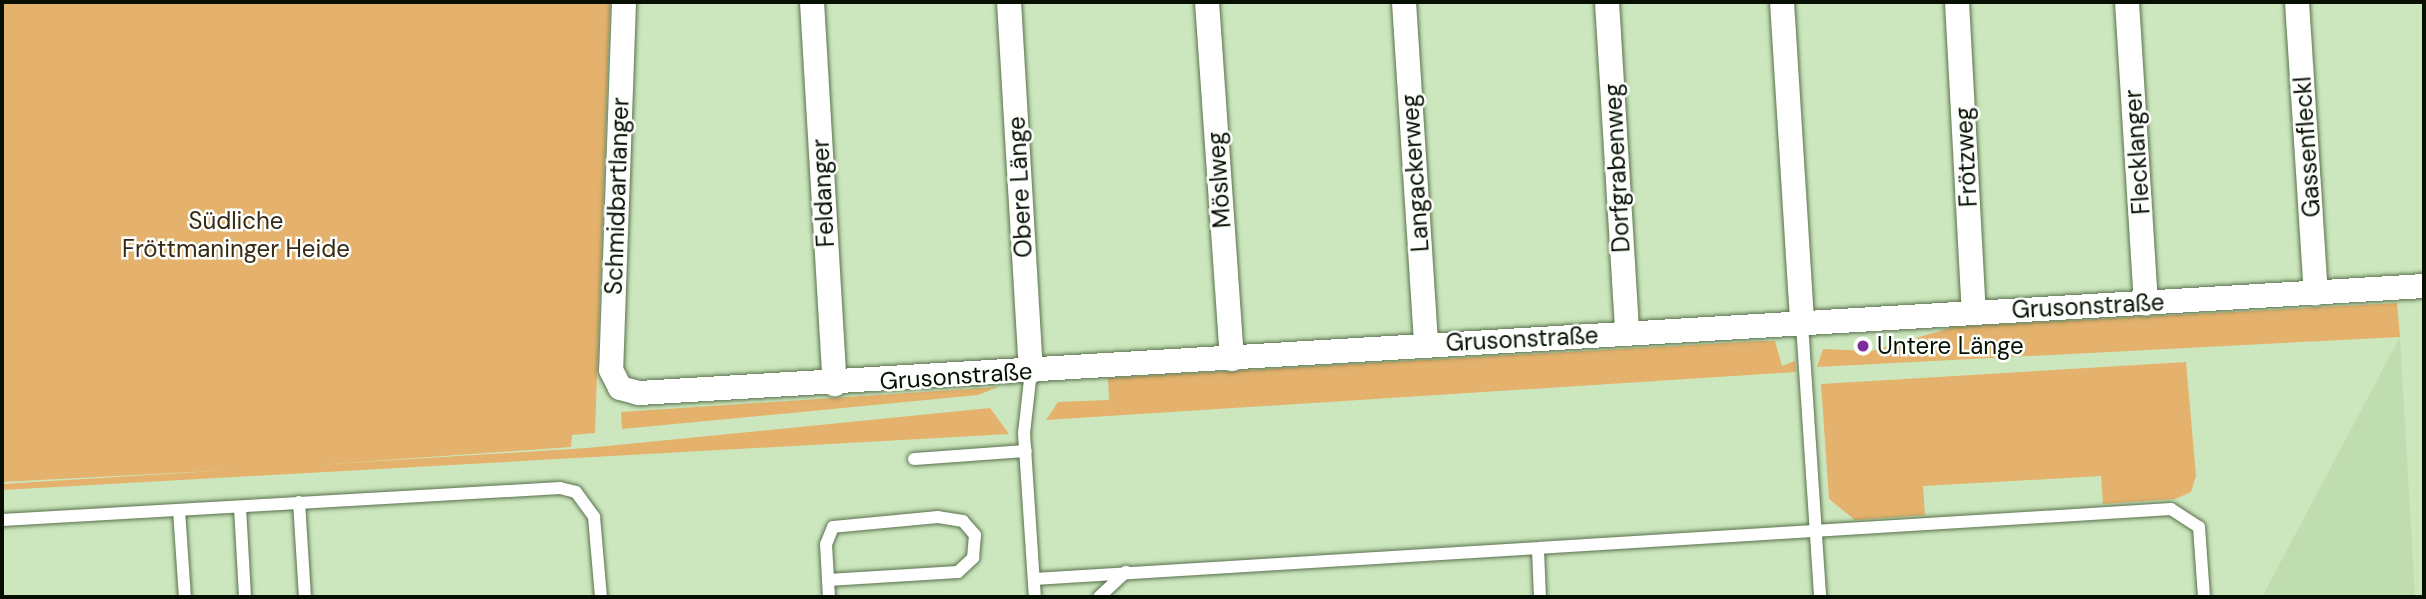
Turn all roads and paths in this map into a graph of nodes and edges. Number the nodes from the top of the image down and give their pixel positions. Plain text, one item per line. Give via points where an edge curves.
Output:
1 (624, 2) edge
2 (812, 2) edge
3 (1009, 2) edge
4 (1207, 2) edge
5 (1404, 2) edge
6 (1607, 2) edge
7 (1782, 2) edge
8 (1957, 2) edge
9 (2127, 2) edge
10 (2297, 2) edge
11 (2424, 286) edge
12 (2316, 293) junction
13 (2147, 303) junction
14 (1974, 313) junction
15 (1802, 324) junction
16 (1627, 333) junction
17 (1426, 345) junction
18 (1231, 359) junction
19 (1031, 371) junction
20 (835, 384) junction
21 (620, 388) joint
22 (1026, 451) junction
23 (914, 459) dead end
24 (299, 502) junction
25 (240, 507) junction
26 (179, 510) junction
27 (2, 520) edge
28 (1816, 533) junction
29 (1538, 550) junction
30 (1126, 572) junction
31 (1034, 579) junction
32 (828, 580) junction
33 (185, 597) edge
34 (245, 597) edge
35 (304, 597) edge
36 (601, 597) edge
37 (829, 597) edge
38 (1035, 597) edge
39 (1099, 597) edge
40 (1540, 597) edge
41 (1820, 597) edge
42 (2204, 597) edge

1 - 21 street, Schmidbartlanger via 611,370
2 - 20 street, Feldanger
3 - 19 street, Obere Länge
4 - 18 street, Möslweg
5 - 17 street, Langackerweg
6 - 16 street, Dorfgrabenweg
7 - 15 street
8 - 14 street, Frötzweg
9 - 13 street, Flecklanger
10 - 12 street, Gassenfleckl
11 - 12 street, Grusonstraße
12 - 13 street, Grusonstraße
13 - 14 street, Grusonstraße
14 - 15 street, Grusonstraße
15 - 16 street, Grusonstraße
15 - 28 lane
16 - 17 street, Grusonstraße
17 - 18 street, Grusonstraße
18 - 19 street, Grusonstraße
19 - 20 street, Grusonstraße
19 - 22 lane
20 - 21 street, Grusonstraße via 664,393
22 - 23 lane
22 - 31 lane
24 - 25 lane
24 - 35 lane
24 - 36 lane via 576,492 594,517
25 - 26 lane
25 - 34 lane
26 - 27 lane
26 - 33 lane
28 - 29 lane
28 - 41 lane
28 - 42 lane via 2171,509 2199,527
29 - 30 lane
29 - 40 lane
30 - 31 lane
30 - 39 lane
31 - 38 lane
32 - 32 lane via 958,572 970,563 977,544 969,527 955,519 840,525 826,544
32 - 37 lane

